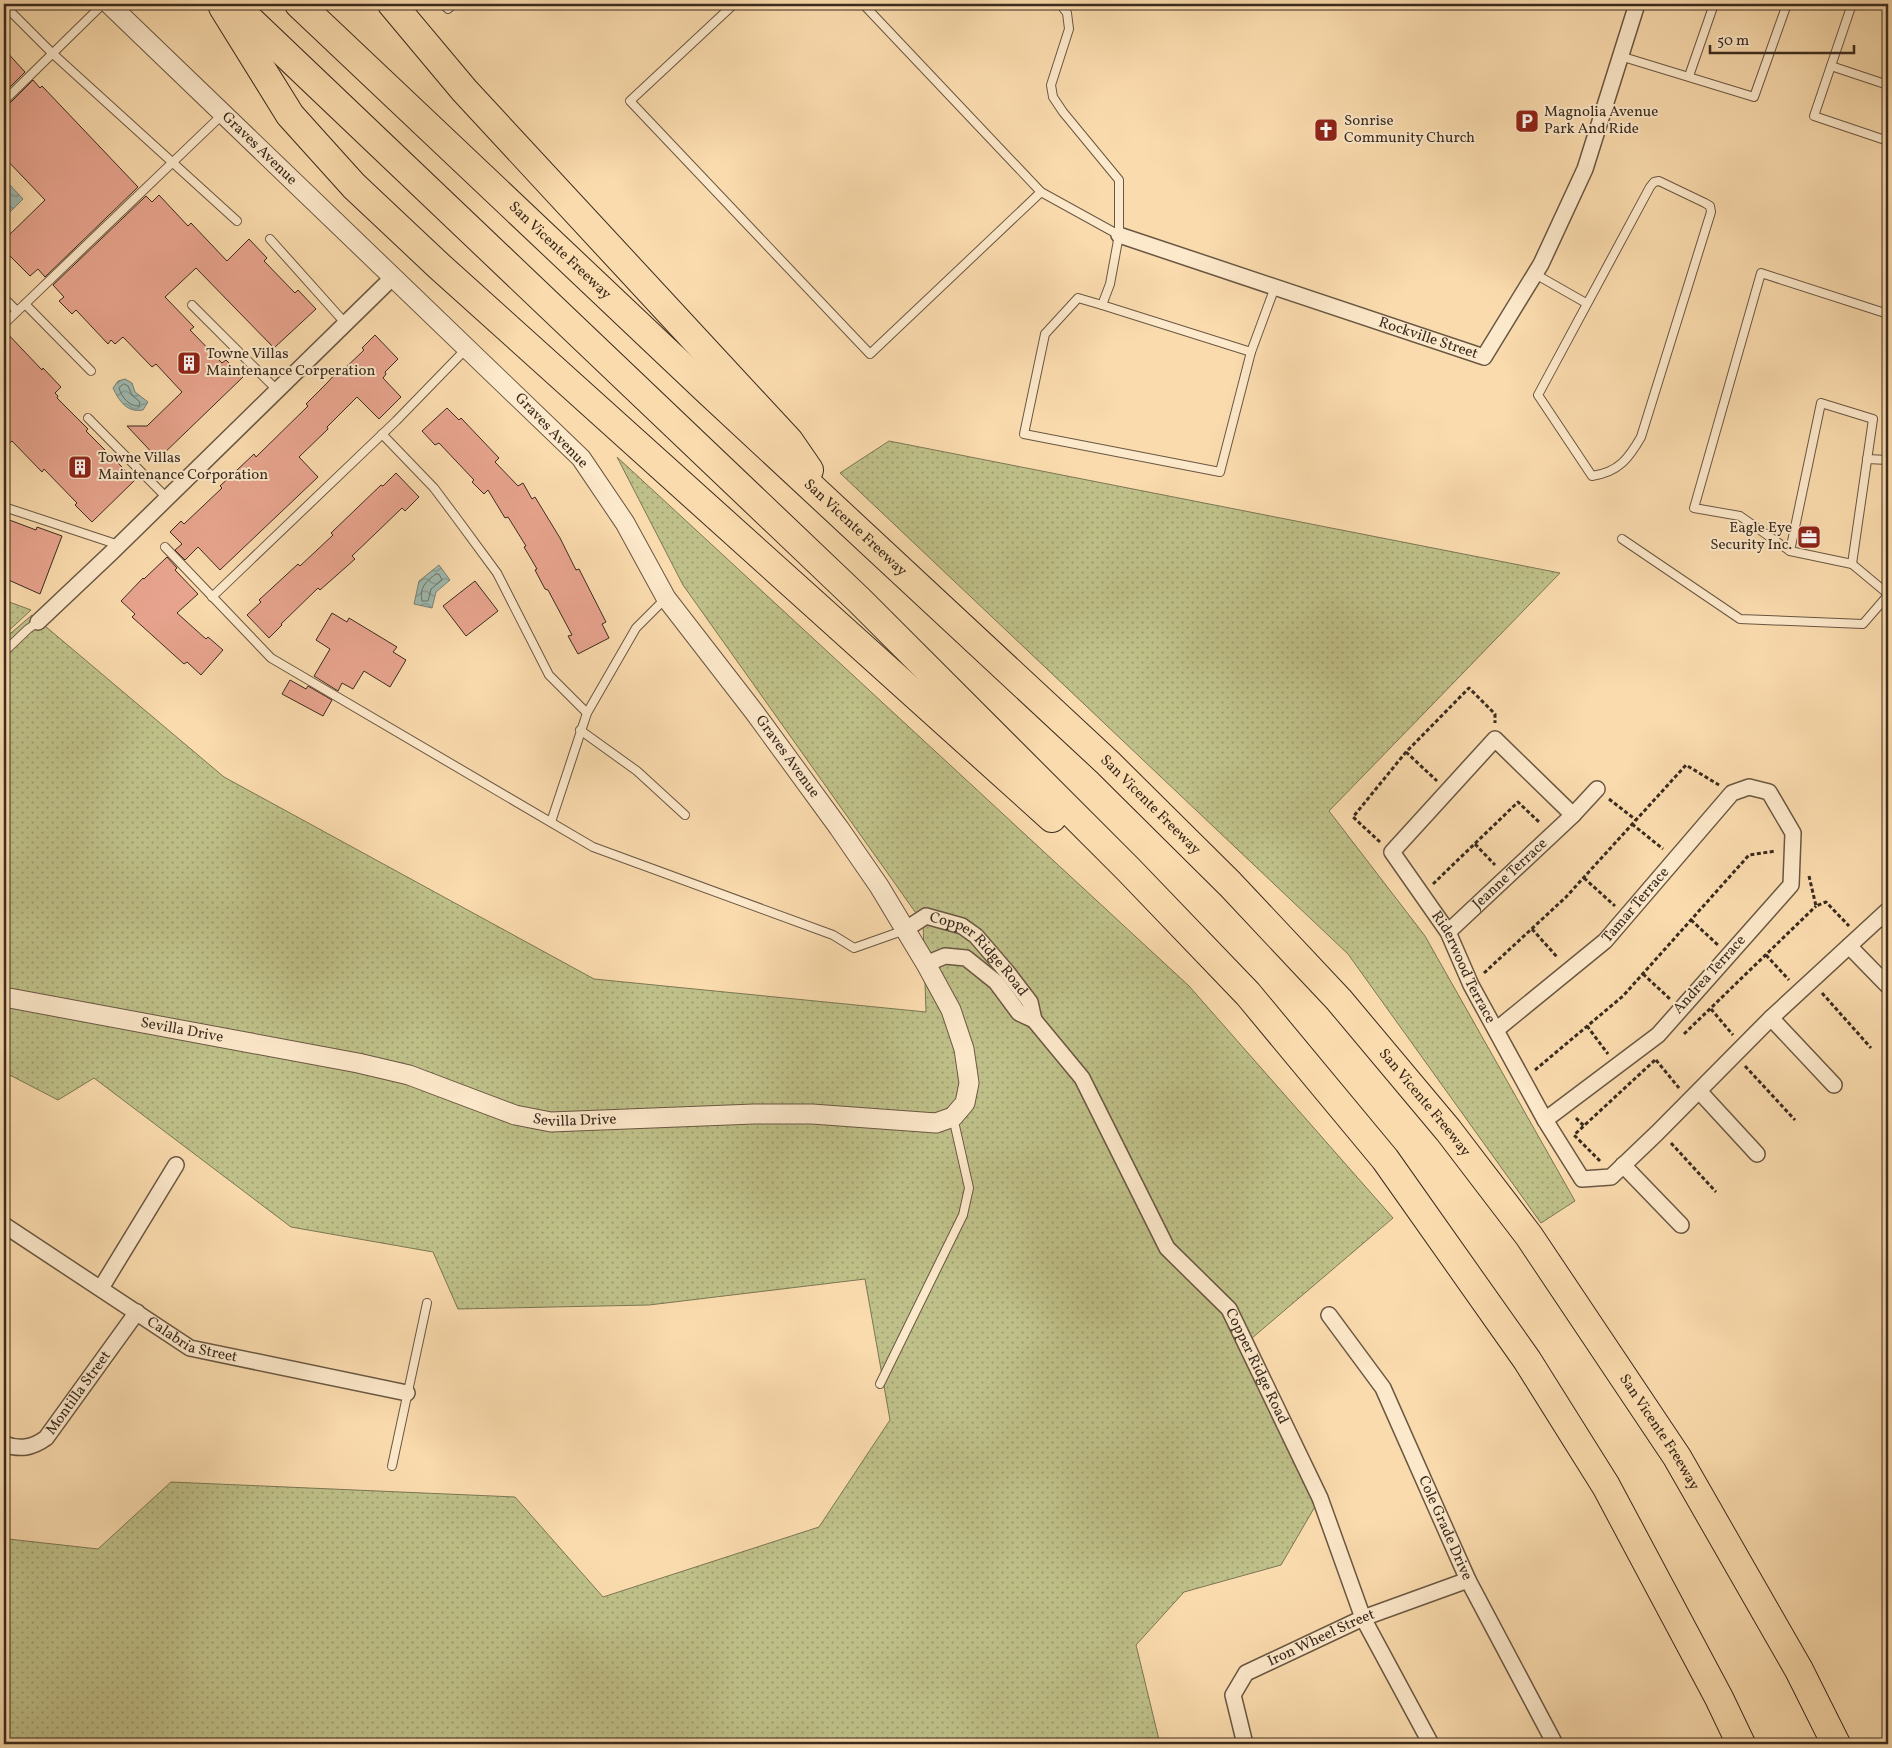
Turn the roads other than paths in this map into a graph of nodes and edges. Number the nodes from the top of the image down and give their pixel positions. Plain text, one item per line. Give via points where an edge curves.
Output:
1 (103, 4) edge
2 (110, 4) edge
3 (221, 4) edge
4 (233, 4) edge
5 (299, 4) edge
6 (392, 4) edge
7 (443, 4) edge
8 (454, 4) edge
9 (734, 4) edge
10 (863, 4) edge
11 (1060, 4) edge
12 (1637, 4) edge
13 (1714, 4) edge
14 (1787, 4) edge
15 (1852, 4) edge
16 (4, 5) edge
17 (52, 53) junction
18 (1620, 56) junction
19 (1831, 66) junction
20 (1689, 76) junction
21 (1888, 85) edge
22 (4, 101) edge
23 (223, 114) junction
24 (1888, 141) edge
25 (172, 163) junction
26 (1041, 192) junction
27 (237, 221) dead end
28 (1118, 235) junction
29 (270, 239) dead end
30 (1535, 274) junction
31 (392, 278) junction
32 (1275, 287) junction
33 (4, 298) edge
34 (1586, 303) junction
35 (25, 304) junction
36 (192, 305) dead end
37 (1102, 305) junction
38 (17, 311) junction
39 (1888, 314) edge
40 (4, 324) edge
41 (346, 324) junction
42 (468, 348) junction
43 (1251, 352) junction
44 (91, 371) dead end
45 (277, 390) junction
46 (88, 418) dead end
47 (382, 434) junction
48 (1867, 459) junction
49 (1888, 460) edge
50 (168, 498) junction
51 (4, 506) edge
52 (834, 508) junction
53 (1622, 539) dead end
54 (120, 545) junction
55 (166, 547) dead end
56 (1790, 551) junction
57 (1852, 564) junction
58 (1888, 594) edge
59 (212, 597) junction
60 (666, 598) junction
61 (38, 622) joint
62 (4, 652) edge
63 (587, 713) junction
64 (580, 730) junction
65 (1597, 789) road end
66 (1732, 793) joint
67 (684, 815) dead end
68 (1573, 815) junction
69 (552, 822) junction
70 (1888, 910) edge
71 (906, 929) junction
72 (1448, 932) junction
73 (1854, 941) junction
74 (926, 964) junction
75 (1888, 986) edge
76 (1248, 994) junction
77 (4, 997) edge
78 (1771, 1018) junction
79 (1034, 1020) junction
80 (1496, 1030) junction
81 (1834, 1085) dead end
82 (1694, 1096) junction
83 (953, 1117) junction
84 (1546, 1120) junction
85 (1757, 1154) dead end
86 (176, 1165) dead end
87 (1618, 1170) junction
88 (4, 1225) edge
89 (1681, 1225) dead end
90 (101, 1288) junction
91 (427, 1303) dead end
92 (137, 1312) junction
93 (1329, 1315) dead end
94 (880, 1384) dead end
95 (406, 1394) junction
96 (4, 1444) edge
97 (392, 1466) dead end
98 (1468, 1580) junction
99 (1363, 1618) junction
100 (1245, 1744) edge
101 (1431, 1744) edge
102 (1555, 1744) edge
103 (1742, 1744) edge
104 (1836, 1744) edge

1 - 17 lane
2 - 23 street, Graves Avenue
3 - 76 highway via 290,115 354,186
4 - 76 highway via 859,600
5 - 52 highway, San Vicente Freeway
6 - 52 highway via 464,90 789,441
7 - 8 lane via 448,9
9 - 26 lane via 630,101 870,354
10 - 26 lane
11 - 28 lane via 1066,13 1069,29 1051,85 1053,97 1119,180
12 - 18 street, Rockville Street
13 - 20 lane
14 - 20 lane via 1754,96
15 - 19 lane
16 - 17 lane
17 - 22 lane
17 - 25 lane
18 - 20 lane
18 - 30 street, Rockville Street via 1585,169
19 - 21 lane
19 - 24 lane via 1814,116
23 - 25 lane
23 - 31 street, Graves Avenue
25 - 27 lane
25 - 35 lane
26 - 28 lane
28 - 32 street, Rockville Street
28 - 37 lane via 1110,284
29 - 41 lane
30 - 32 street, Rockville Street via 1484,357
30 - 34 lane
31 - 41 street
31 - 42 street, Graves Avenue
32 - 43 lane
33 - 38 lane
34 - 34 lane via 1538,395 1592,476 1602,475 1626,461 1641,437 1711,212 1710,206 1659,181 1654,182
35 - 38 lane
35 - 44 lane
36 - 45 lane
37 - 43 lane
37 - 43 lane via 1078,298 1045,334 1024,434 1220,472
38 - 40 lane
39 - 56 lane via 1761,273 1694,508 1740,516
41 - 45 street
42 - 47 lane
42 - 60 street, Graves Avenue via 581,458 625,523
45 - 50 street
46 - 50 lane
47 - 59 lane
47 - 63 lane via 434,488 465,530 496,573 548,675
48 - 49 lane
48 - 56 lane via 1873,419 1820,403
48 - 57 lane
50 - 54 street
51 - 54 lane
52 - 104 highway, San Vicente Freeway via 1108,763 1230,884 1339,1000 1448,1130 1529,1236 1677,1457 1799,1670
53 - 58 lane via 1740,619 1864,624
54 - 61 street
55 - 59 lane
56 - 57 lane
57 - 58 lane
59 - 69 lane via 271,658
60 - 63 lane via 636,628
60 - 71 street, Graves Avenue via 834,821
61 - 62 lane
63 - 64 lane
64 - 67 lane via 637,770
64 - 69 lane
65 - 68 street, Jeanne Terrace
66 - 80 street, Tamar Terrace via 1605,941
66 - 84 street, Andrea Terrace via 1749,787 1769,792 1792,833 1791,885 1658,1035
68 - 72 street, Jeanne Terrace
68 - 72 street, Riderwood Terrace via 1495,739 1392,852
69 - 71 lane via 593,847 833,935 854,948
70 - 73 street
71 - 74 street
71 - 79 street, Copper Ridge Road via 926,916 962,926 976,936 1024,994 1030,1002
72 - 80 street, Riderwood Terrace via 1471,986
73 - 75 street
73 - 78 street
74 - 79 street, Copper Ridge Road via 945,956 966,958 996,982 1019,1013
74 - 83 street via 951,1010 964,1049 969,1083 965,1103
76 - 103 highway via 1385,1159 1527,1360 1606,1486
77 - 83 street, Sevilla Drive via 358,1062 409,1075 515,1115 551,1122 812,1114 936,1123
78 - 81 street
78 - 82 street
79 - 99 street, Copper Ridge Road via 1082,1078 1167,1248 1229,1309 1320,1498
80 - 84 street, Riderwood Terrace
82 - 85 street
82 - 87 street
83 - 94 lane via 969,1188 963,1215
84 - 87 street, Riderwood Terrace via 1582,1179 1610,1177
86 - 90 street
87 - 89 street
88 - 90 street, Calabria Street
90 - 92 street, Calabria Street
91 - 95 lane
92 - 95 street, Calabria Street via 190,1348
92 - 96 street, Montilla Street via 46,1438 24,1448
93 - 98 street, Cole Grade Drive via 1383,1388
95 - 97 lane
98 - 99 street, Iron Wheel Street
98 - 102 street, Cole Grade Drive
99 - 100 street, Iron Wheel Street via 1246,1673 1234,1695
99 - 101 street, Copper Ridge Road

